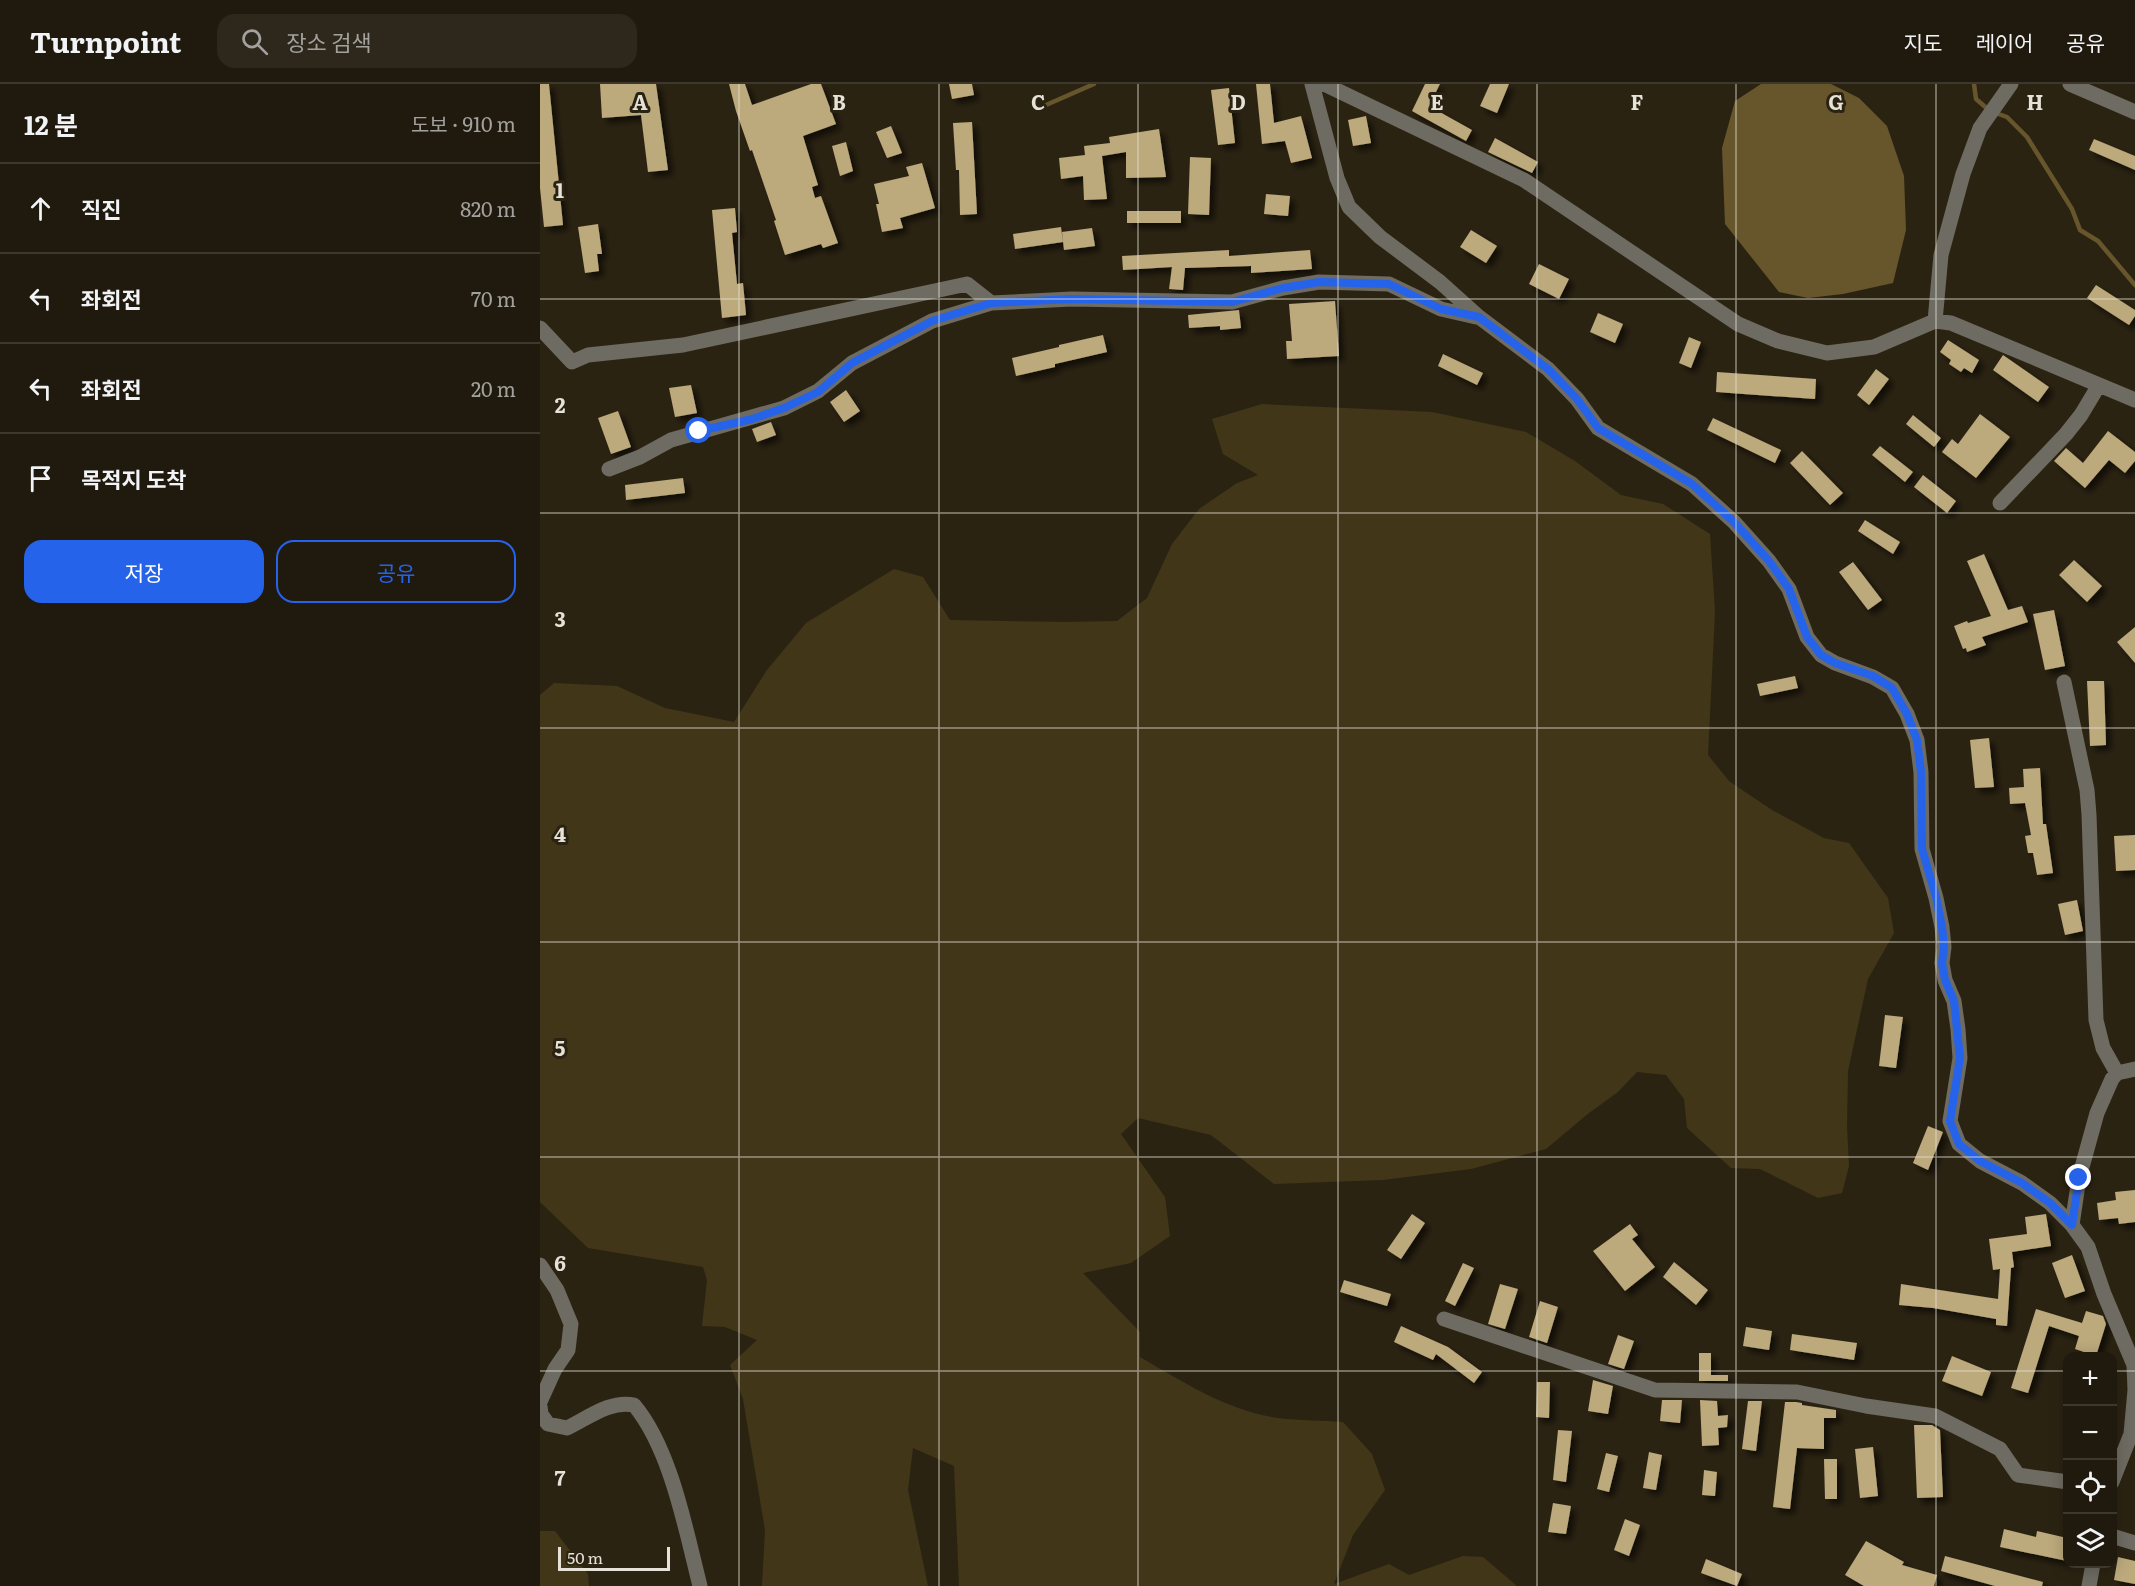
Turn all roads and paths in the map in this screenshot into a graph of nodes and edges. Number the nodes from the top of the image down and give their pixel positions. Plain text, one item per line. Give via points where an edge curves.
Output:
1 (1312, 84) edge
2 (1324, 84) edge
3 (2011, 84) edge
4 (2070, 84) edge
5 (2135, 112) edge
6 (991, 303) junction
7 (1479, 317) junction
8 (1935, 321) junction
9 (540, 327) edge
10 (2099, 385) junction
11 (2135, 400) edge
12 (609, 469) dead end
13 (2000, 503) dead end
14 (2064, 682) dead end
15 (2135, 1069) edge
16 (2117, 1073) junction
17 (2072, 1225) junction
18 (540, 1265) edge
19 (1443, 1319) dead end
20 (2132, 1350) edge
21 (540, 1404) edge
22 (2117, 1469) edge
23 (2063, 1481) edge
24 (2117, 1538) edge
25 (2135, 1543) edge
26 (2092, 1568) edge
27 (700, 1586) edge
28 (2089, 1586) edge

1 - 7 street via 1337,178 1349,207
2 - 8 street via 1524,180 1738,324 1779,341 1827,353 1874,347
3 - 8 street via 1980,128 1963,174 1941,255
4 - 5 street
6 - 7 street via 1072,299 1232,302 1319,282 1389,284 1441,309
6 - 9 street via 967,284 683,345 588,355 572,362
6 - 12 street via 932,321 852,363 818,392 784,408 671,440
7 - 17 street via 1548,369 1598,428 1692,484 1734,522 1789,589 1807,637 1821,655 1892,688 1917,740 1922,849 1942,927 1945,980 1954,1001 1960,1058 1950,1121 1959,1144 2050,1203
8 - 10 street via 1951,323
10 - 11 street
10 - 13 street via 2067,434
14 - 16 street via 2090,815 2096,1020 2103,1048
15 - 16 street
16 - 17 street via 2097,1113 2079,1178
17 - 20 street via 2088,1247 2104,1294
18 - 21 street via 557,1290 571,1324 568,1350
19 - 23 street via 1655,1390 1797,1392 1935,1416 2000,1449 2018,1475
20 - 22 street via 2135,1390 2131,1434
21 - 27 street via 548,1424 567,1428 608,1407 634,1405 666,1460
24 - 25 street
26 - 28 street

